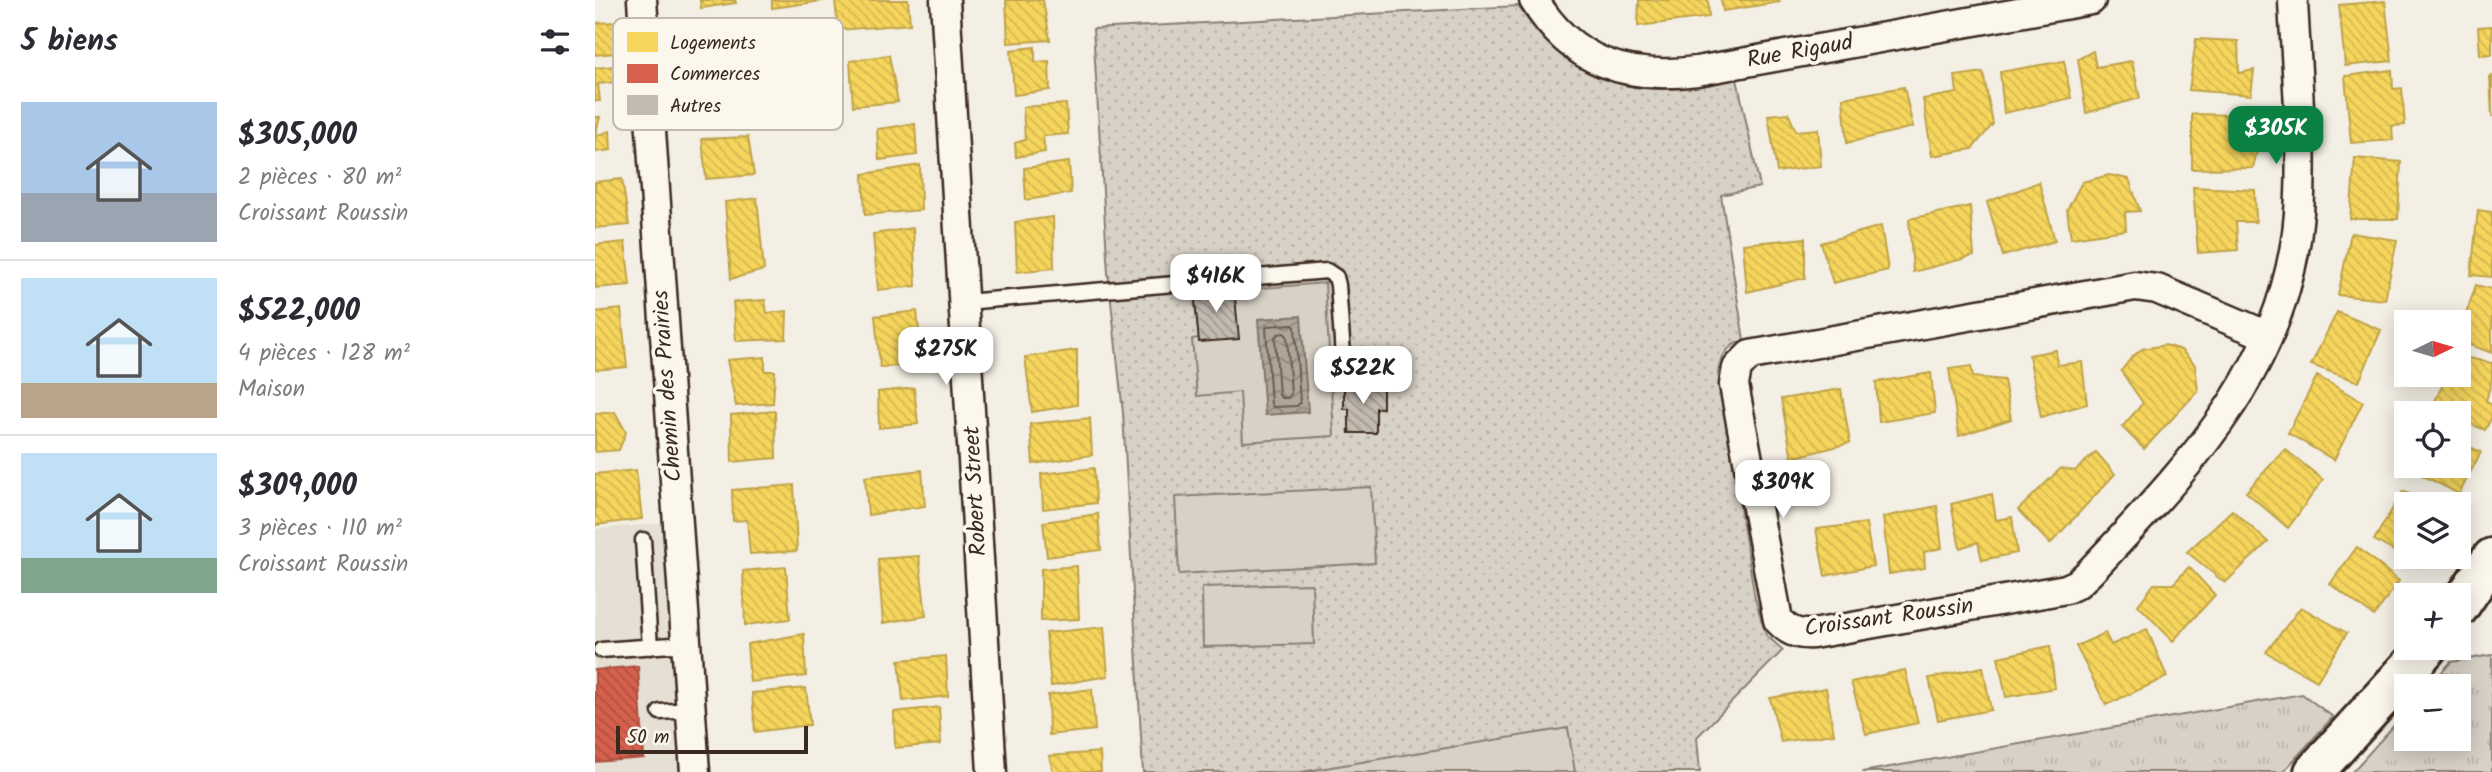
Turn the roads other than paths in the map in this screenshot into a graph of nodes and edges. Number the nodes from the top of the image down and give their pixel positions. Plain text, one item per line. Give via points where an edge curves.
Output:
1 (642, 0) edge
2 (945, 0) edge
3 (1534, 0) edge
4 (2091, 0) edge
5 (2293, 0) edge
6 (643, 18) edge
7 (651, 130) edge
8 (965, 302) junction
9 (2268, 336) junction
10 (1343, 355) dead end
11 (643, 540) dead end
12 (2492, 558) edge
13 (2471, 589) edge
14 (686, 644) junction
15 (650, 647) junction
16 (601, 650) dead end
17 (2416, 660) edge
18 (690, 710) junction
19 (660, 712) dead end
20 (695, 772) edge
21 (992, 772) edge
22 (2314, 772) edge

1 - 6 street, Chemin des Prairies
2 - 8 street, Robert Street
3 - 4 street, Rue Rigaud via 1558,33 1588,55 1626,71 1661,74
5 - 9 street, Croissant Roussin via 2299,215 2290,274
7 - 14 street, Chemin des Prairies
8 - 10 lane via 1327,271 1336,276 1338,285
8 - 21 street, Robert Street
9 - 9 street, Croissant Roussin via 2213,434 2177,479 2077,584 2050,593 1812,634 1793,632 1777,620 1734,385 1740,363 1750,355 2135,286 2157,289
11 - 15 lane
12 - 13 street
14 - 15 lane
14 - 18 street, Chemin des Prairies
15 - 16 lane
17 - 22 street
18 - 19 lane
18 - 20 street, Chemin des Prairies

